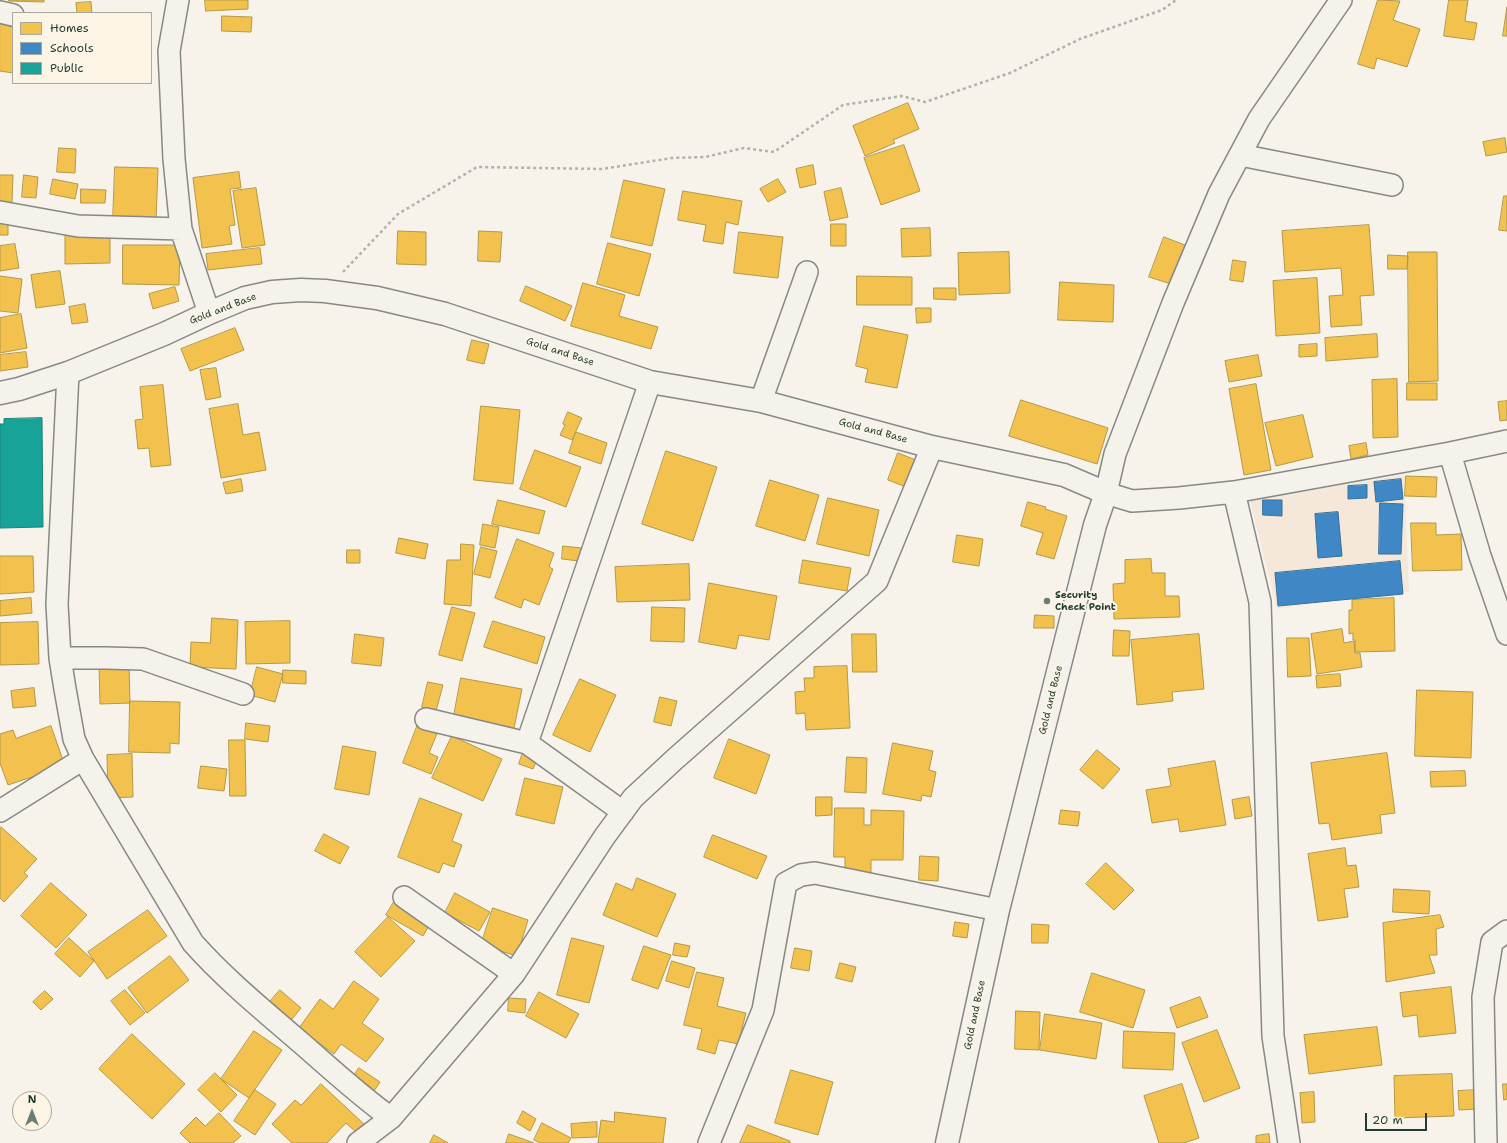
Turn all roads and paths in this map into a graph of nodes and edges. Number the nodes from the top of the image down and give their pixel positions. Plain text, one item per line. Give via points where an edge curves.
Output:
1 (178, 0) edge
2 (1176, 0) edge
3 (1341, 0) edge
4 (0, 12) edge
5 (12, 15) edge
6 (160, 51) edge
7 (1240, 155) junction
8 (1392, 185) dead end
9 (0, 212) edge
10 (182, 229) junction
11 (807, 272) dead end
12 (325, 291) junction
13 (209, 313) junction
14 (68, 373) junction
15 (650, 382) junction
16 (0, 393) edge
17 (761, 401) junction
18 (1507, 441) edge
19 (932, 447) junction
20 (1450, 453) junction
21 (1234, 492) junction
22 (1106, 493) junction
23 (1507, 634) edge
24 (60, 658) junction
25 (243, 694) dead end
26 (426, 719) dead end
27 (527, 743) junction
28 (83, 759) junction
29 (0, 811) edge
30 (623, 812) junction
31 (404, 897) dead end
32 (998, 910) junction
33 (1507, 931) edge
34 (514, 974) junction
35 (390, 1118) junction
36 (358, 1143) edge
37 (710, 1143) edge
38 (947, 1143) edge
39 (1289, 1143) edge
40 (1486, 1143) edge

1 - 6 street
2 - 12 path via 1162,10 1080,38 1010,73 924,102 902,96 843,105 774,152 744,148 705,157 672,158 602,169 477,167 398,214
3 - 7 street via 1258,119
4 - 5 street
6 - 10 street
7 - 8 street
7 - 22 street via 1219,194 1173,303 1115,454
9 - 10 street via 78,226
10 - 13 street
11 - 17 street
12 - 13 main road, Gold and Base via 272,292 245,298
12 - 15 main road, Gold and Base via 377,298 445,314
13 - 14 main road, Gold and Base
14 - 16 main road, Gold and Base
14 - 24 street via 58,604
15 - 17 main road, Gold and Base
15 - 27 street
17 - 19 main road, Gold and Base
18 - 20 street
19 - 22 main road, Gold and Base via 1064,475
19 - 30 street via 877,581 675,759 633,798
20 - 21 street
20 - 23 street via 1480,556
21 - 22 street via 1132,501
21 - 39 street via 1260,602 1273,1036
22 - 32 main road, Gold and Base via 1093,533
24 - 25 street via 143,660
24 - 28 street via 74,739
26 - 27 street
27 - 30 street
28 - 29 street
28 - 35 street via 193,942 212,965 364,1099
30 - 34 street
31 - 34 street
32 - 37 street via 815,873 801,875 786,883 763,1010
32 - 38 main road, Gold and Base
33 - 40 street via 1492,942 1483,997
34 - 35 street
35 - 36 street

